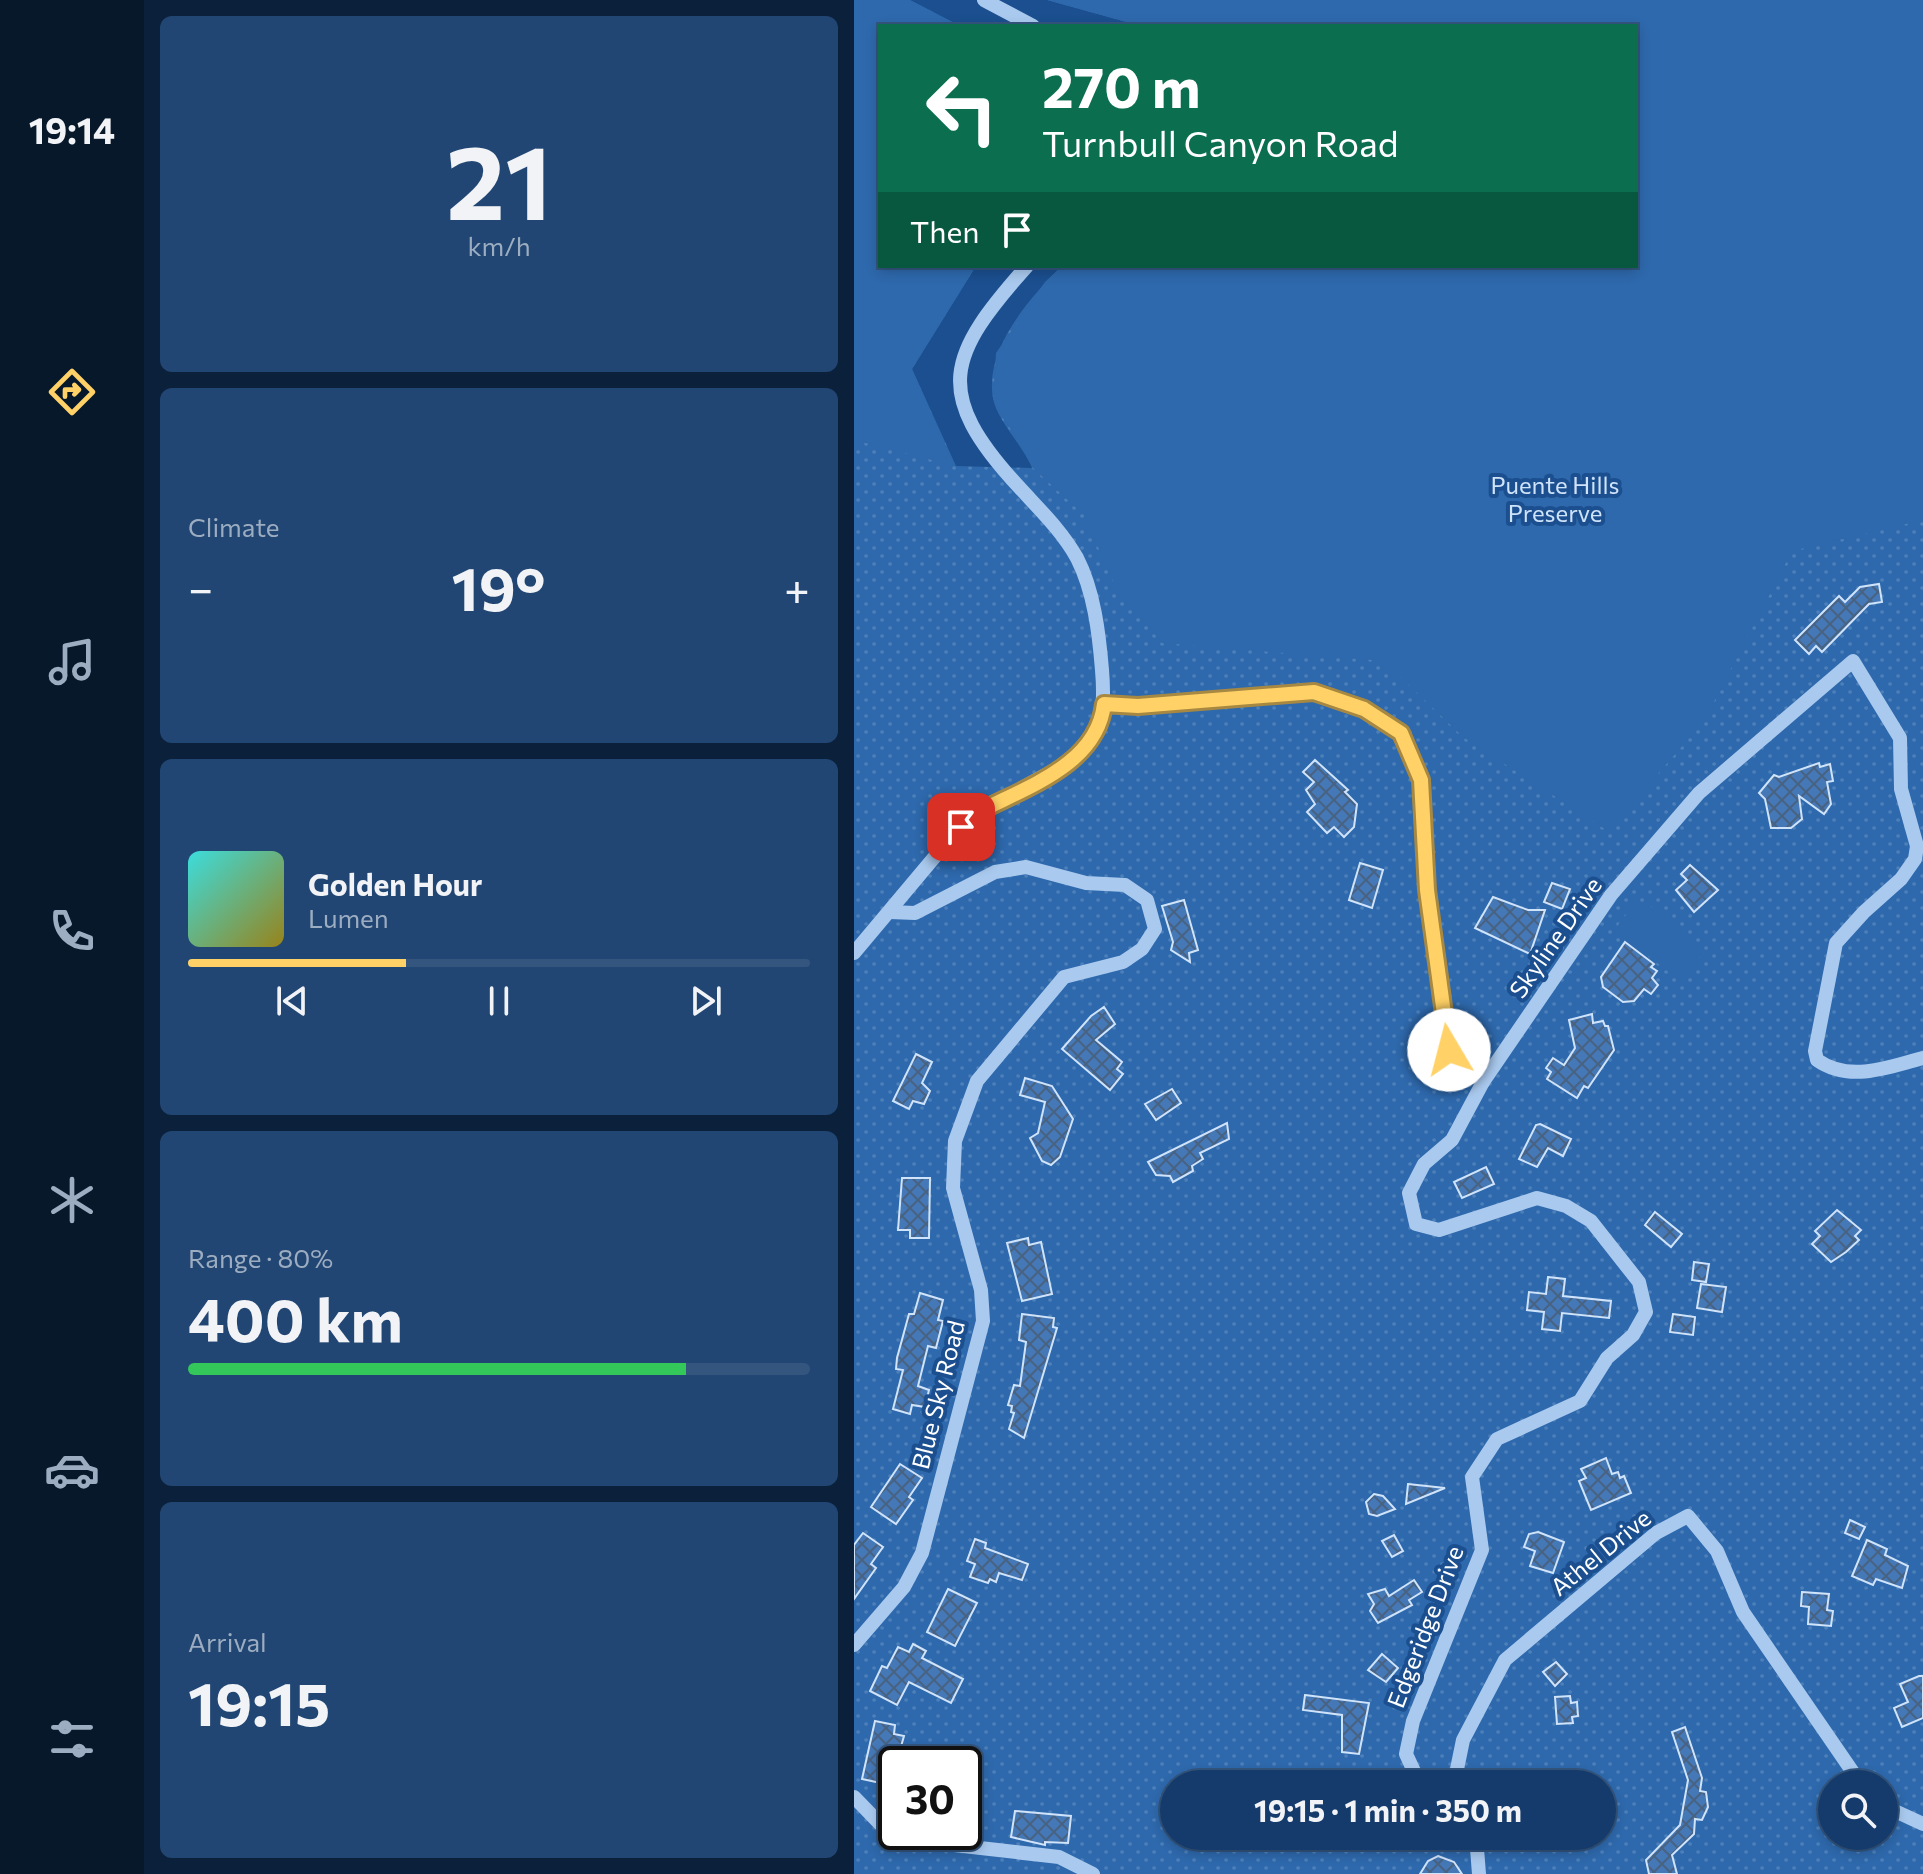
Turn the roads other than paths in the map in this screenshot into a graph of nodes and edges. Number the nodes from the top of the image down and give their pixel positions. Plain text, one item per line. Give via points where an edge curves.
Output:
1 (984, 0) edge
2 (1029, 24) edge
3 (1025, 268) edge
4 (1104, 704) junction
5 (890, 912) junction
6 (854, 953) edge
7 (1923, 1058) edge
8 (1483, 1082) junction
9 (854, 1645) edge
10 (1413, 1770) edge
11 (1459, 1770) edge
12 (1851, 1770) edge
13 (854, 1797) edge
14 (1898, 1812) edge
15 (1923, 1824) edge
16 (1477, 1850) edge
17 (1093, 1874) edge
18 (1479, 1874) edge

1 - 2 street
3 - 4 street via 972,334 961,364 960,388 981,439 1078,560 1095,618
4 - 5 street via 1102,721 1088,746 1058,770 975,814
4 - 8 street via 1314,692 1364,709 1401,733 1421,780 1427,890 1449,1050
5 - 6 street
5 - 9 street, Blue Sky Road via 915,913 995,872 1026,867 1086,883 1125,885 1147,900 1155,929 1142,949 1123,962 1064,977 977,1081 955,1141 953,1188 981,1290 983,1321 922,1553 904,1587
7 - 8 street, Skyline Drive via 1864,1073 1832,1070 1817,1060 1815,1051 1836,943 1901,879 1917,846 1901,789 1900,738 1853,661 1699,793 1611,895
8 - 10 street, Edgeridge Drive via 1452,1140 1424,1164 1409,1193 1416,1224 1439,1230 1537,1198 1566,1206 1591,1221 1639,1282 1646,1312 1580,1401 1497,1439 1472,1477 1482,1550 1413,1721 1406,1754
11 - 12 street, Athel Drive via 1463,1740 1505,1660 1656,1533 1688,1516 1717,1551 1743,1612
13 - 17 street via 901,1839 1059,1857
14 - 15 street
16 - 18 street

